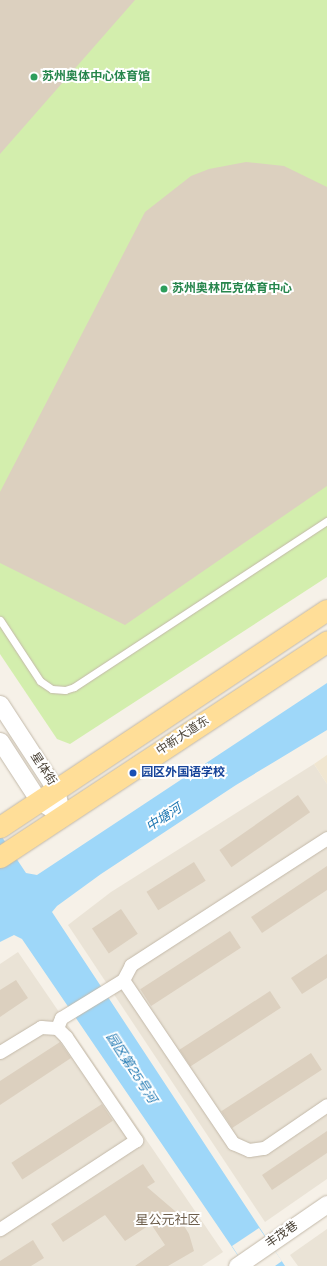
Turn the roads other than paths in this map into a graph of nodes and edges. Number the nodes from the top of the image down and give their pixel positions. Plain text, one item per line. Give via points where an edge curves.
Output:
1 (327, 521) edge
2 (327, 610) edge
3 (0, 620) edge
4 (327, 641) edge
5 (0, 704) edge
6 (0, 741) edge
7 (48, 795) junction
8 (62, 816) junction
9 (0, 827) edge
10 (327, 838) edge
11 (7, 853) edge
12 (123, 980) junction
13 (57, 1028) junction
14 (0, 1052) edge
15 (327, 1105) edge
16 (327, 1204) edge
17 (0, 1229) edge
18 (240, 1264) edge

1 - 3 lane via 74,687 65,690 52,689 40,681
2 - 7 main road, 中新大道东
4 - 8 main road, 中新大道东
5 - 7 street, 星体街
6 - 7 street, 星体街
7 - 8 street, 星体街
7 - 9 main road, 中新大道东
8 - 11 main road, 中新大道东
10 - 12 street via 131,965
12 - 13 street via 61,1018
12 - 15 street via 234,1143 249,1150 264,1148
13 - 14 street via 41,1027
13 - 17 street via 66,1037 136,1140
16 - 18 street, 丰茂巷

